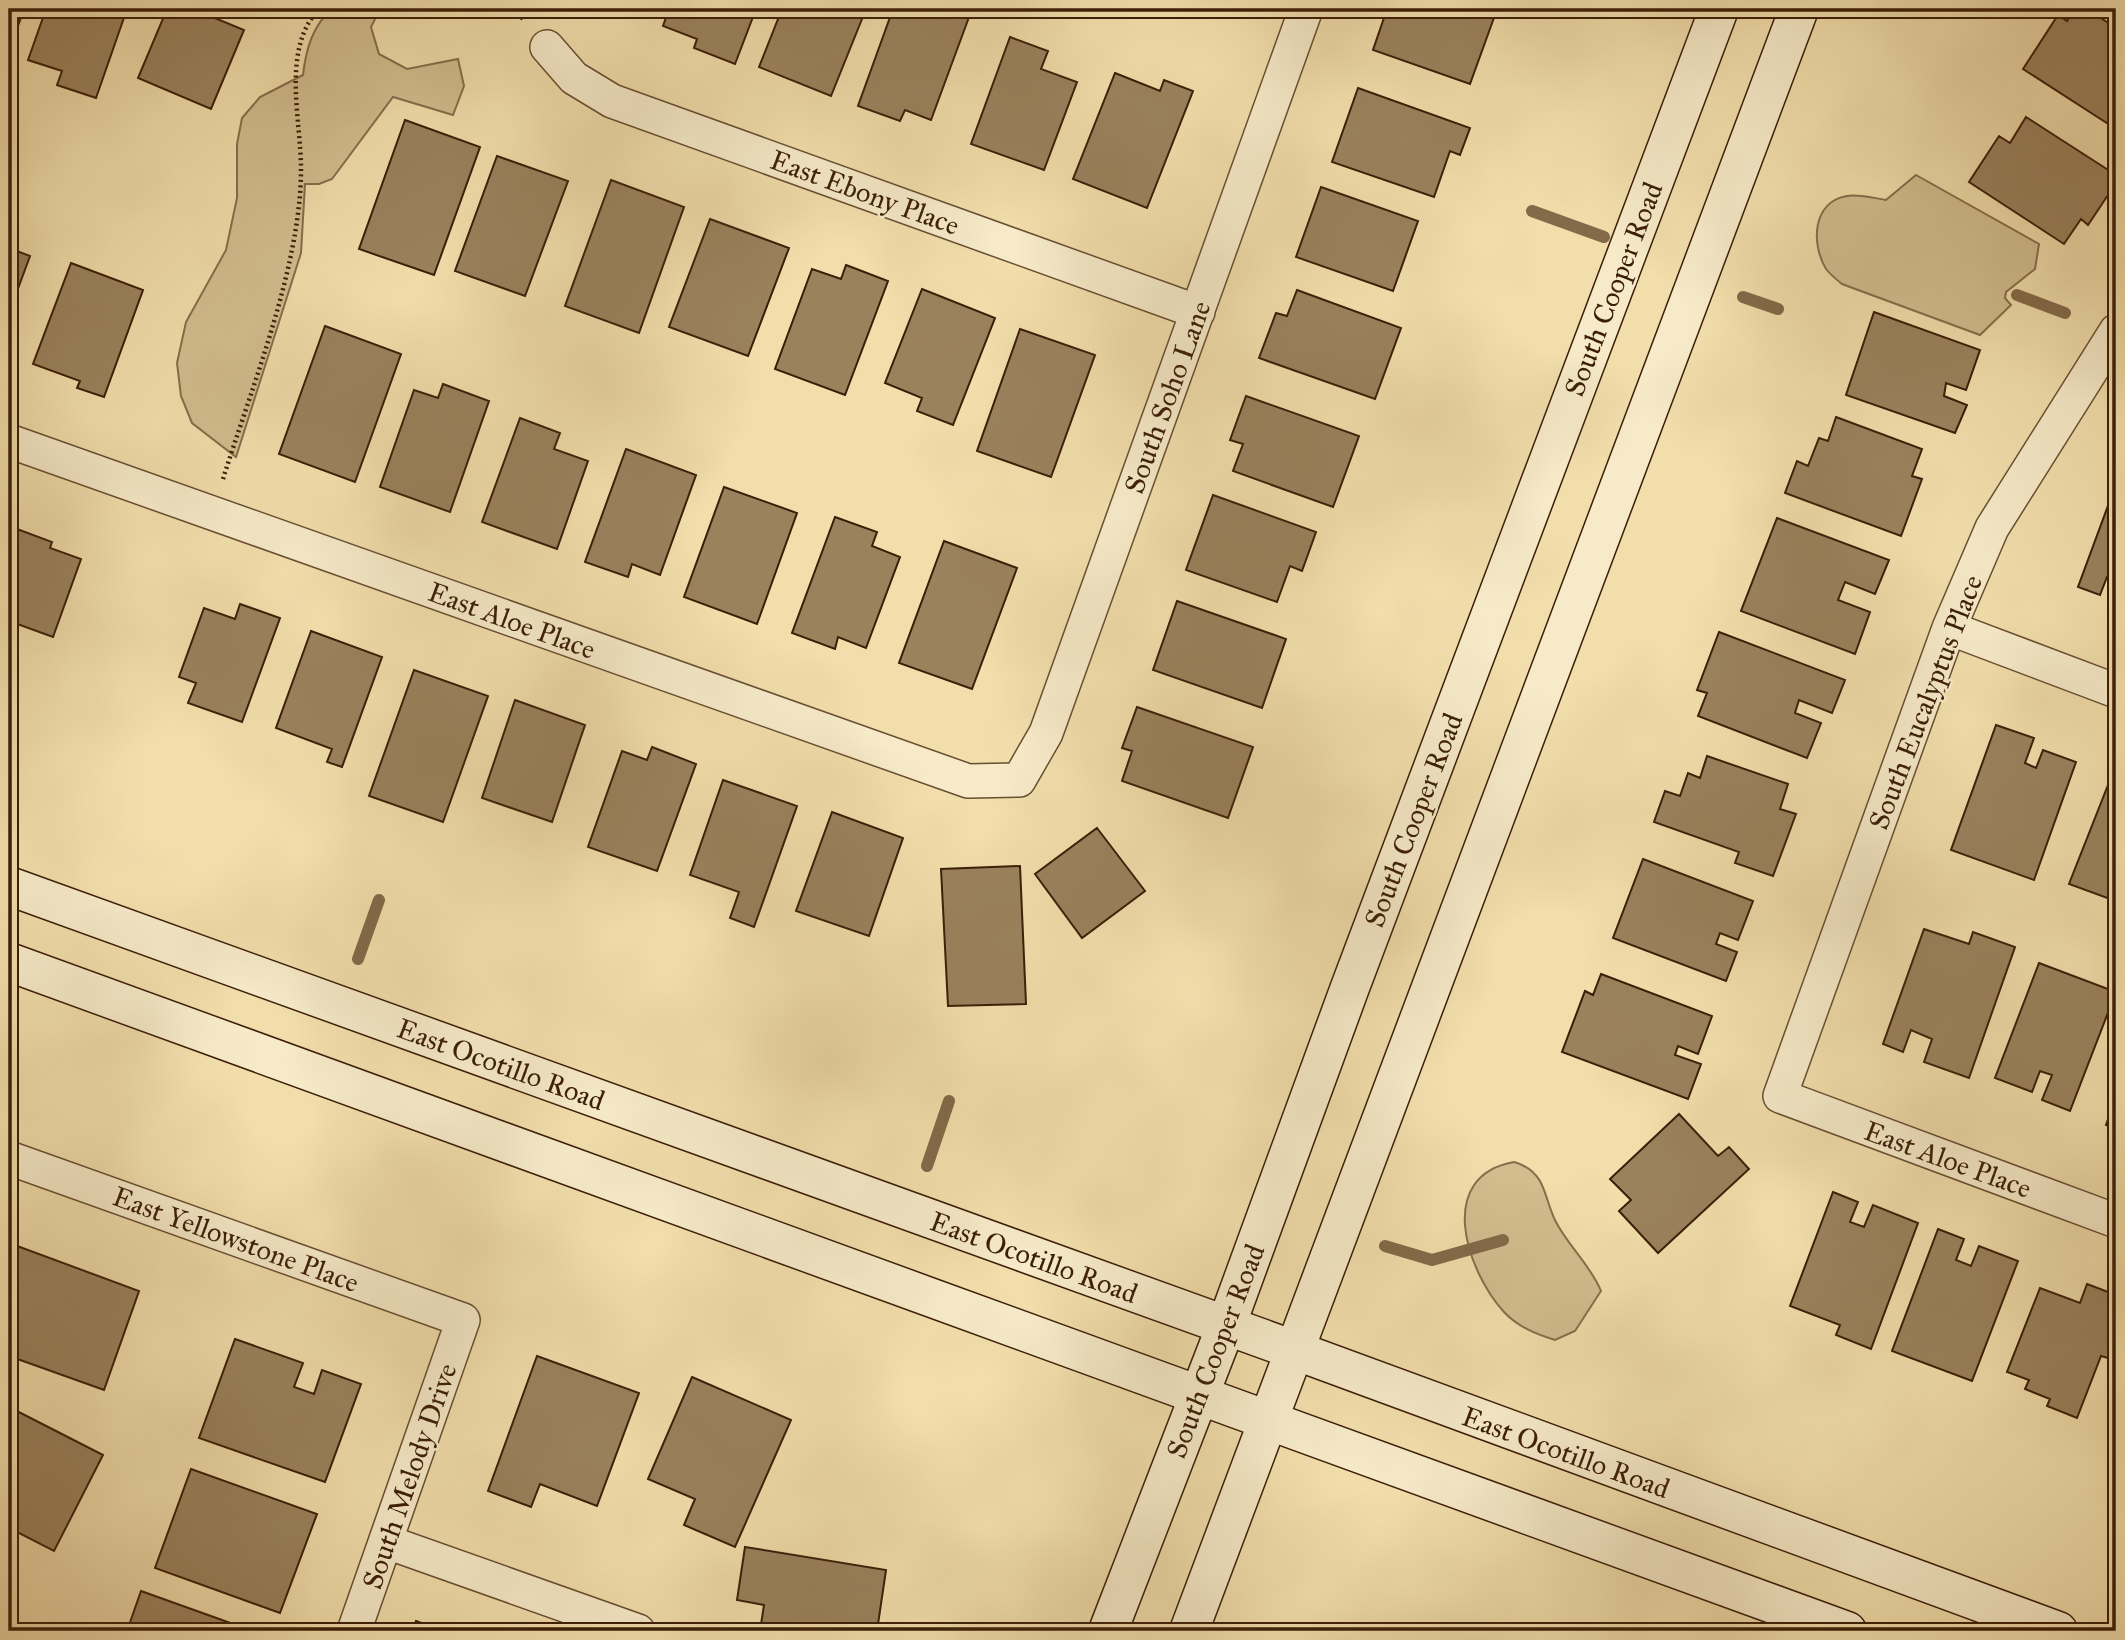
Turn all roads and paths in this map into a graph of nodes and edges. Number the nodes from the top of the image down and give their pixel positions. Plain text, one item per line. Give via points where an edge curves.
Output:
1 (319, 9) edge
2 (1306, 9) edge
3 (1719, 9) edge
4 (1799, 9) edge
5 (547, 47) dead end
6 (1198, 312) junction
7 (2116, 331) edge
8 (9, 441) edge
9 (212, 513) junction
10 (1949, 628) junction
11 (2116, 691) edge
12 (1019, 780) joint
13 (9, 886) edge
14 (9, 962) edge
15 (1780, 1096) joint
16 (9, 1158) edge
17 (2116, 1221) edge
18 (463, 1320) joint
19 (1226, 1326) junction
20 (1294, 1350) junction
21 (1199, 1393) junction
22 (1270, 1418) junction
23 (387, 1542) junction
24 (354, 1631) edge
25 (638, 1631) edge
26 (1108, 1631) edge
27 (1189, 1631) edge
28 (1847, 1631) edge
29 (2058, 1631) edge

1 - 9 path via 298,50 301,171 293,248
2 - 6 street, South Soho Lane
3 - 19 main road, South Cooper Road
4 - 20 main road
5 - 6 street, East Ebony Place via 574,78 612,101
6 - 12 street, South Soho Lane via 1046,733
7 - 10 street, South Eucalyptus Place via 1992,528
8 - 9 street, East Aloe Place
9 - 12 street, East Aloe Place via 968,781
10 - 11 street
10 - 15 street, South Eucalyptus Place
13 - 19 main road, East Ocotillo Road
14 - 21 main road via 768,1241
15 - 17 street, East Aloe Place
16 - 18 street, East Yellowstone Place
18 - 23 street, South Melody Drive
19 - 20 main road, East Ocotillo Road
19 - 21 main road, South Cooper Road
20 - 22 main road
20 - 29 main road, East Ocotillo Road
21 - 22 main road
21 - 26 main road, South Cooper Road
22 - 27 main road
22 - 28 main road
23 - 24 street, South Melody Drive
23 - 25 street

